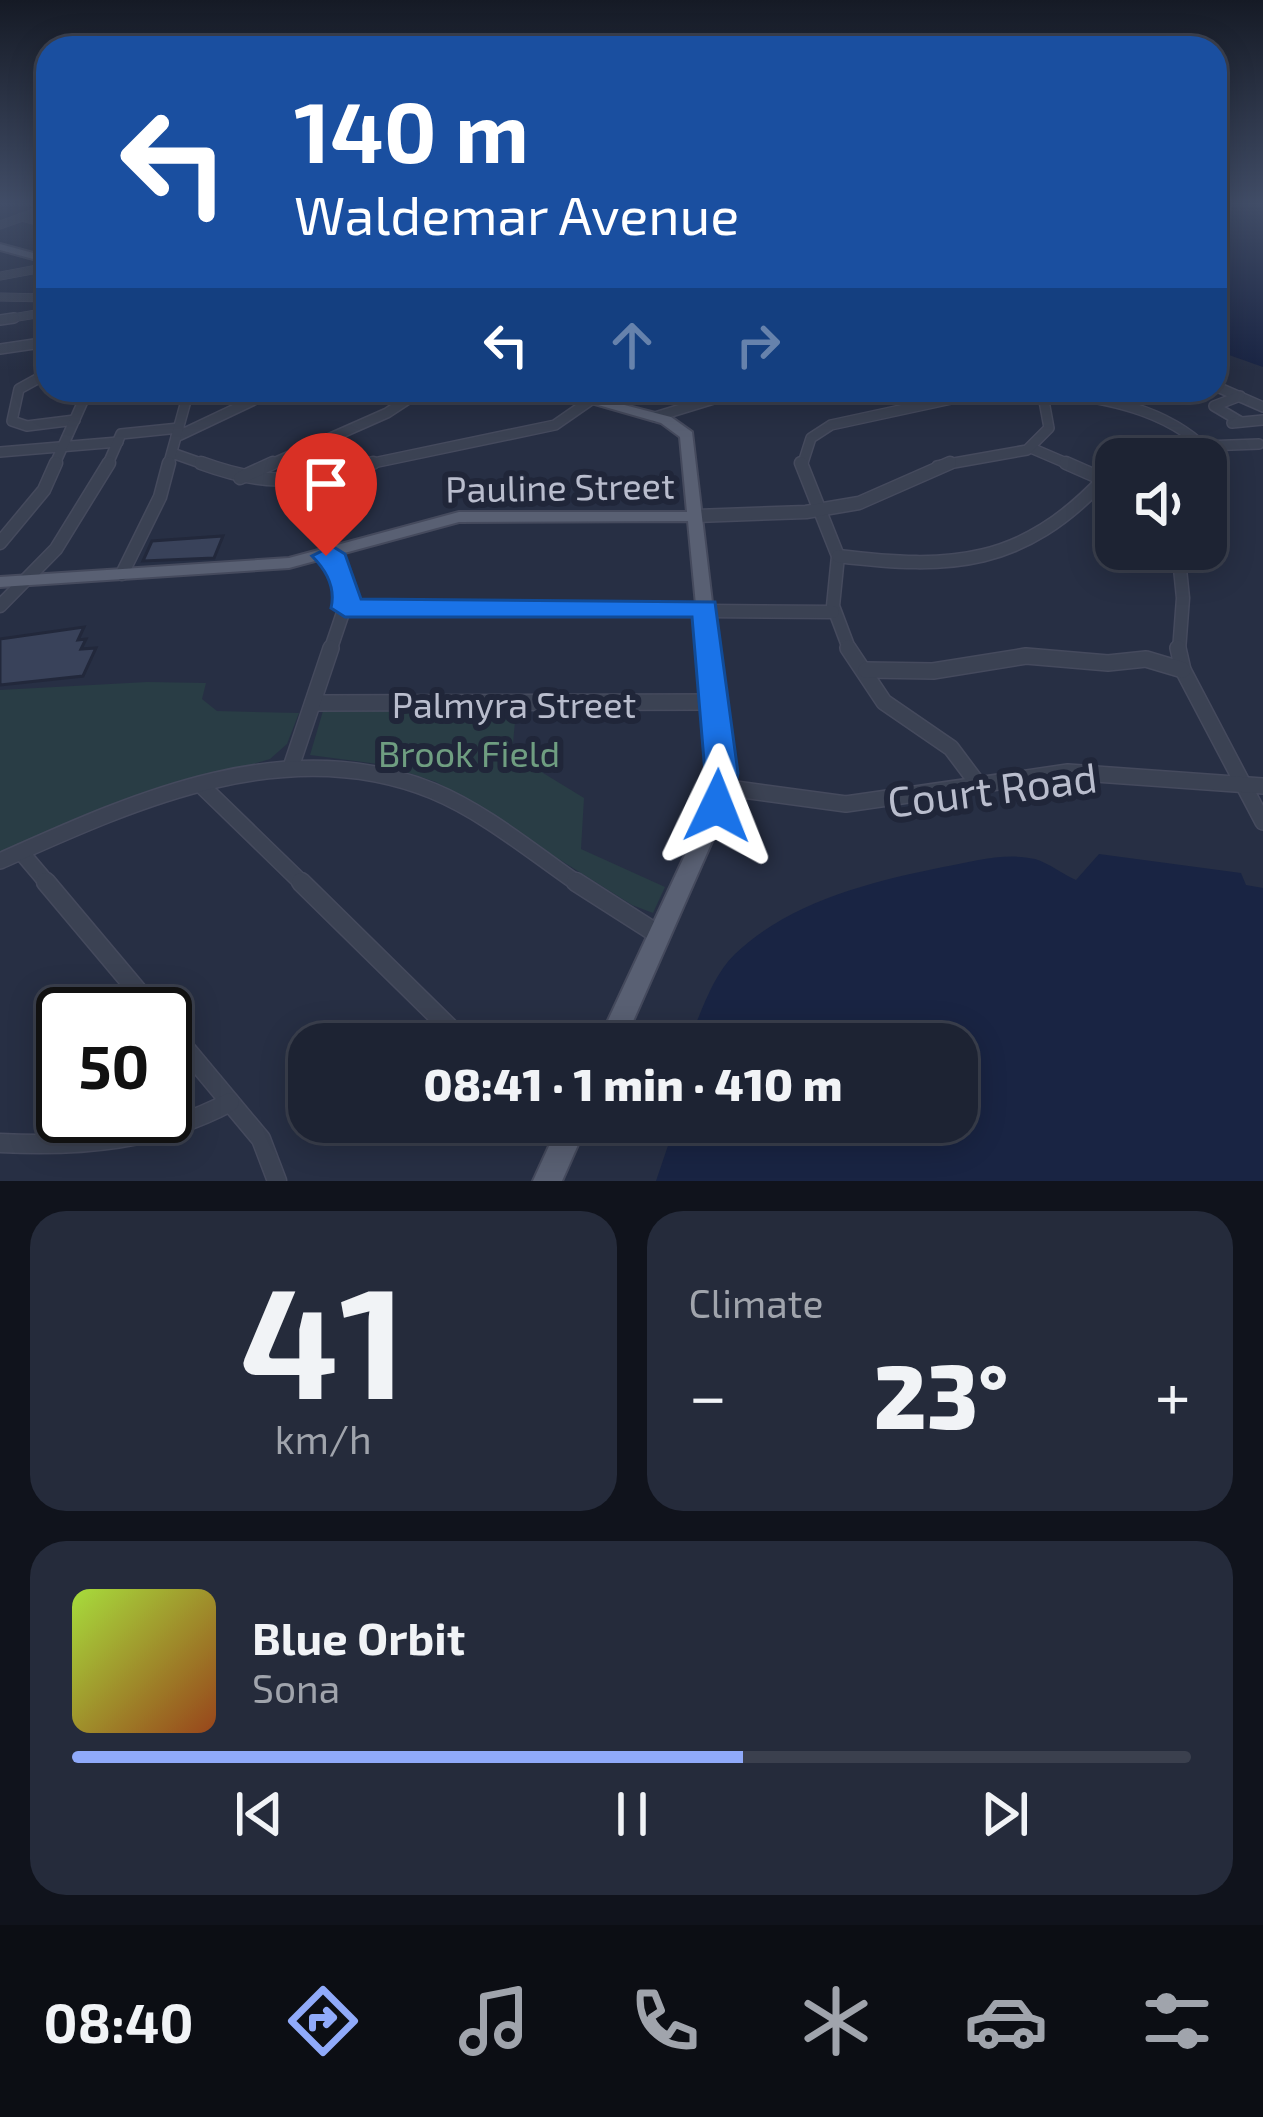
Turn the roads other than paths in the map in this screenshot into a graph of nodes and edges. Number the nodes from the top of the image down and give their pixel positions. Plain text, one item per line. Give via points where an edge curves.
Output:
1 (36, 267) edge
2 (0, 276) edge
3 (0, 297) edge
4 (36, 298) edge
5 (36, 314) edge
6 (0, 320) edge
7 (36, 344) edge
8 (0, 350) edge
9 (36, 379) edge
10 (1227, 391) edge
11 (1240, 396) junction
12 (1227, 401) edge
13 (83, 402) edge
14 (186, 402) edge
15 (248, 402) edge
16 (404, 402) edge
17 (587, 402) edge
18 (598, 402) edge
19 (704, 402) edge
20 (924, 402) edge
21 (1045, 402) edge
22 (1093, 402) edge
23 (1224, 402) edge
24 (1263, 407) edge
25 (655, 417) junction
26 (75, 420) junction
27 (1263, 420) edge
28 (177, 433) junction
29 (120, 438) junction
30 (1190, 438) edge
31 (1259, 444) dead end
32 (1227, 445) edge
33 (63, 447) junction
34 (1031, 448) junction
35 (0, 452) edge
36 (172, 453) junction
37 (1095, 476) edge
38 (240, 478) junction
39 (1095, 495) edge
40 (817, 511) junction
41 (696, 516) junction
42 (0, 543) edge
43 (332, 554) junction
44 (838, 556) junction
45 (1180, 570) edge
46 (122, 574) junction
47 (29, 580) junction
48 (0, 581) edge
49 (0, 605) edge
50 (345, 608) junction
51 (705, 608) junction
52 (833, 611) junction
53 (1177, 638) junction
54 (1146, 659) junction
55 (866, 670) junction
56 (1183, 670) junction
57 (715, 702) junction
58 (313, 703) junction
59 (291, 767) junction
60 (978, 784) junction
61 (202, 786) junction
62 (1244, 786) junction
63 (1263, 786) edge
64 (722, 787) junction
65 (1263, 822) edge
66 (21, 852) junction
67 (0, 861) edge
68 (659, 935) junction
69 (134, 987) edge
70 (445, 1023) edge
71 (619, 1023) edge
72 (192, 1056) edge
73 (230, 1102) junction
74 (0, 1143) edge
75 (558, 1143) edge
76 (277, 1181) edge
77 (547, 1181) edge

1 - 2 street
3 - 4 street
5 - 6 street
7 - 8 street
9 - 26 street via 20,388 12,420
10 - 11 street
11 - 12 street
11 - 24 street
13 - 26 street
14 - 28 street
15 - 28 street
16 - 38 street
17 - 38 street via 555,425 284,482
18 - 25 main road
19 - 25 street
20 - 40 street via 816,433 801,468
21 - 34 street via 1050,425
22 - 30 street via 1153,416
23 - 27 street via 1214,406 1236,423
25 - 41 main road via 687,436
26 - 33 street
28 - 29 street
28 - 36 street
29 - 33 street
29 - 47 street via 86,511
31 - 32 street
33 - 35 street
33 - 42 street via 43,493
34 - 37 street
34 - 40 street via 940,465 877,498
36 - 38 street
36 - 46 street via 158,503
39 - 44 street via 1008,554 925,565
40 - 41 street
40 - 44 street
41 - 43 main road, Pauline Street via 452,518
41 - 51 main road
43 - 46 main road, Pauline Street
43 - 50 street
44 - 52 street
45 - 53 street
46 - 47 main road, Pauline Street
47 - 48 main road, Pauline Street
47 - 49 street
50 - 51 street
50 - 58 street
51 - 52 street
51 - 57 main road
52 - 55 street
53 - 54 street
53 - 56 street
54 - 55 street via 1018,656 933,671
54 - 56 street
55 - 60 street via 884,702 950,748
56 - 62 street
57 - 58 street, Palmyra Street
57 - 64 main road
58 - 59 street
59 - 61 street
59 - 68 street via 372,771 436,792
60 - 62 street, Court Road via 1093,771
60 - 64 street, Court Road via 858,804
61 - 66 street
61 - 70 street
62 - 63 street, Court Road
62 - 65 street
64 - 68 main road
66 - 67 street
66 - 69 street
68 - 71 main road
72 - 73 street
73 - 74 street via 107,1142
73 - 76 street via 261,1139
75 - 77 main road

